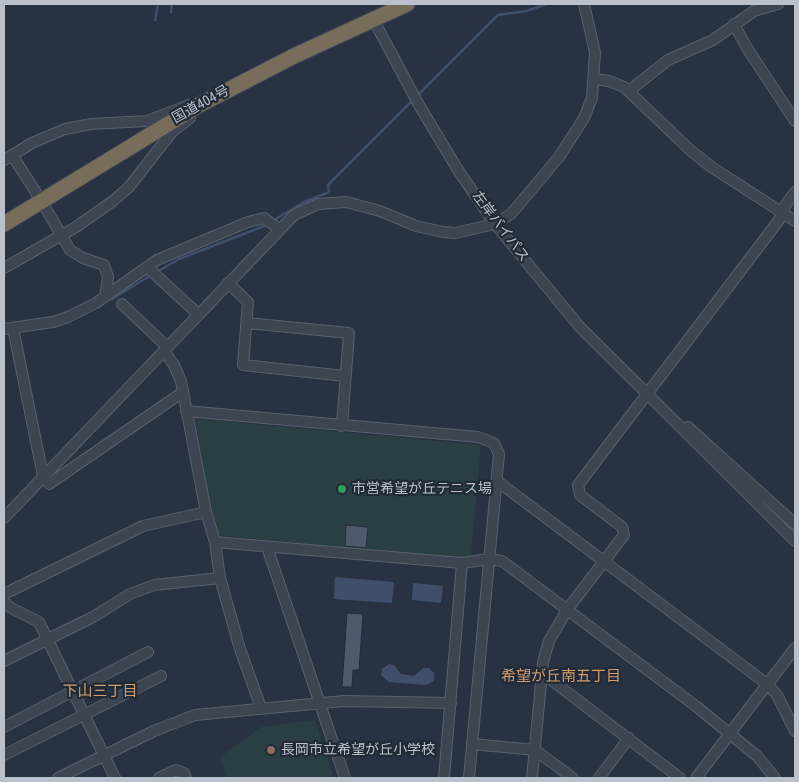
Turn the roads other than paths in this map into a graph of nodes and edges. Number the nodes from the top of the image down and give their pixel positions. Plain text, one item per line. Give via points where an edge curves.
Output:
1 (408, 4) edge
2 (584, 4) edge
3 (778, 4) edge
4 (373, 19) junction
5 (734, 24) junction
6 (254, 76) junction
7 (594, 79) junction
8 (629, 91) junction
9 (795, 121) edge
10 (8, 157) edge
11 (795, 192) edge
12 (37, 194) dead end
13 (45, 207) dead end
14 (782, 213) junction
15 (795, 221) edge
16 (4, 224) edge
17 (495, 224) junction
18 (279, 229) junction
19 (62, 235) junction
20 (147, 267) junction
21 (4, 268) edge
22 (228, 283) junction
23 (105, 297) junction
24 (122, 304) dead end
25 (198, 314) junction
26 (247, 323) junction
27 (8, 329) edge
28 (165, 349) junction
29 (346, 376) junction
30 (184, 392) junction
31 (646, 392) junction
32 (663, 408) junction
33 (186, 411) junction
34 (342, 426) junction
35 (43, 476) junction
36 (497, 481) junction
37 (206, 512) junction
38 (4, 518) edge
39 (795, 524) edge
40 (795, 541) edge
41 (215, 542) junction
42 (267, 547) junction
43 (489, 559) junction
44 (603, 562) junction
45 (462, 563) junction
46 (220, 578) junction
47 (4, 594) edge
48 (4, 602) edge
49 (567, 610) junction
50 (46, 640) junction
51 (795, 648) edge
52 (148, 652) dead end
53 (4, 661) edge
54 (542, 673) junction
55 (161, 676) dead end
56 (767, 684) junction
57 (72, 693) junction
58 (451, 703) junction
59 (320, 704) junction
60 (260, 708) junction
61 (84, 715) junction
62 (4, 727) edge
63 (795, 731) edge
64 (730, 734) junction
65 (629, 738) junction
66 (472, 744) junction
67 (535, 750) junction
68 (4, 755) edge
69 (104, 756) junction
70 (58, 778) edge
71 (116, 778) edge
72 (159, 778) edge
73 (186, 778) edge
74 (345, 778) edge
75 (444, 778) edge
76 (469, 778) edge
77 (532, 778) edge
78 (572, 778) edge
79 (599, 778) edge
80 (680, 778) edge
81 (696, 778) edge
82 (775, 778) edge

1 - 4 highway, 国道404号
2 - 7 street via 595,52
3 - 5 street via 754,11
4 - 6 highway, 国道404号
4 - 17 street, 左岸バイパス via 419,105
5 - 8 street via 713,40 668,60
5 - 9 street
6 - 10 street via 160,117 65,129
6 - 16 highway, 国道404号 via 201,104
6 - 19 street via 172,132 128,188 98,214
7 - 8 street via 618,84
7 - 17 street via 592,98 584,118 559,157 518,208
8 - 14 street via 690,150
10 - 12 street
11 - 14 street
13 - 19 street
14 - 15 street
14 - 31 street
17 - 18 street via 463,232 443,232 416,226 359,205 336,201 310,207 294,215
17 - 31 street, 左岸バイパス via 580,326
18 - 20 street via 269,219 259,219 176,250
18 - 22 street
19 - 21 street
19 - 23 street via 65,244 76,255 104,265 108,277
20 - 23 street
20 - 25 street
22 - 25 street
22 - 26 street via 248,302
23 - 27 street via 53,322
24 - 28 street
25 - 28 street
26 - 29 street via 349,333
26 - 29 street via 243,365
27 - 35 street
28 - 30 street
28 - 35 street
29 - 34 street
30 - 33 street
30 - 35 street via 52,484
31 - 32 street, 左岸バイパス
31 - 44 street via 578,485 580,495 622,527 624,535
32 - 39 street, 左岸バイパス via 715,449
32 - 40 street, 左岸バイパス
33 - 34 street
33 - 37 street
34 - 36 street via 484,437 498,449
35 - 38 street
36 - 43 street
36 - 44 street
37 - 41 street
37 - 47 street via 143,526
41 - 42 street
41 - 46 street
42 - 45 street
42 - 59 street
43 - 45 street
43 - 49 street via 502,561
43 - 66 street
44 - 49 street
44 - 56 street
45 - 58 street
46 - 50 street via 154,585 130,594
46 - 60 street
48 - 50 street via 39,622
49 - 54 street via 549,641
49 - 64 street
50 - 53 street
50 - 57 street
51 - 56 street
52 - 57 street
54 - 65 street
54 - 67 street
55 - 61 street
56 - 63 street via 777,695
56 - 64 street
57 - 61 street
57 - 62 street
58 - 59 street via 372,700
58 - 75 street
59 - 60 street
59 - 74 street
60 - 69 street via 184,717
61 - 68 street
61 - 69 street
64 - 81 street
64 - 82 street via 757,756
65 - 79 street
65 - 80 street
66 - 67 street
66 - 76 street
67 - 77 street
67 - 78 street
69 - 70 street
69 - 71 street
72 - 73 street via 176,770 184,772

